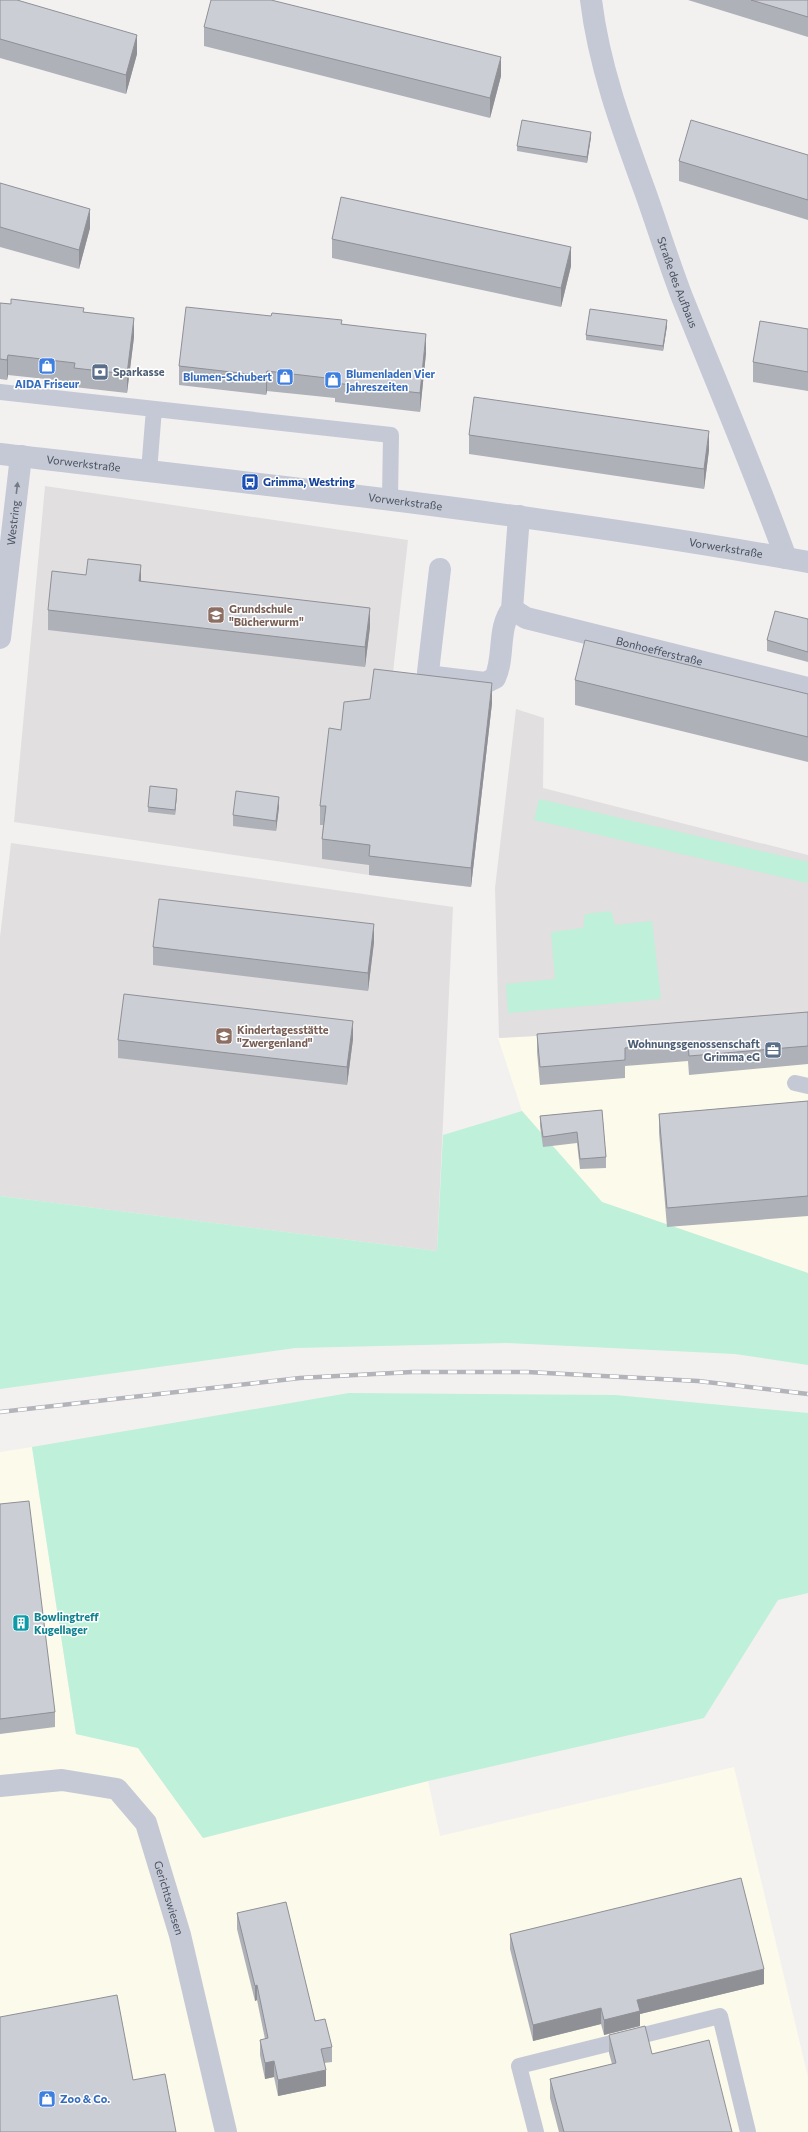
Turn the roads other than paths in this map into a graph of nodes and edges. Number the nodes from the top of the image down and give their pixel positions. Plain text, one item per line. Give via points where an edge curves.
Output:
1 (591, 0) edge
2 (0, 392) edge
3 (154, 409) junction
4 (10, 455) edge
5 (149, 471) junction
6 (390, 498) junction
7 (519, 516) junction
8 (786, 558) junction
9 (808, 562) edge
10 (440, 569) dead end
11 (512, 609) junction
12 (0, 638) edge
13 (808, 688) edge
14 (0, 1786) edge
15 (226, 2132) edge
16 (536, 2132) edge
17 (748, 2132) edge

1 - 8 street, Straße des Aufbaus via 594,25 616,107 681,296 754,471
2 - 3 lane
3 - 5 lane
3 - 6 lane via 391,435
4 - 5 street, Vorwerkstraße
12 -> 4 street, Westring
5 - 6 street, Vorwerkstraße
6 - 7 street, Vorwerkstraße
7 - 8 street, Vorwerkstraße
7 - 11 street
8 - 9 street, Vorwerkstraße
10 - 11 street via 428,672 436,677 485,682 495,678 499,669 506,617
11 - 13 street, Bonhoefferstraße via 526,618
14 - 15 street, Gerichtswiesen via 62,1780 117,1789 146,1823 180,1936
16 - 17 lane via 519,2066 720,2016

